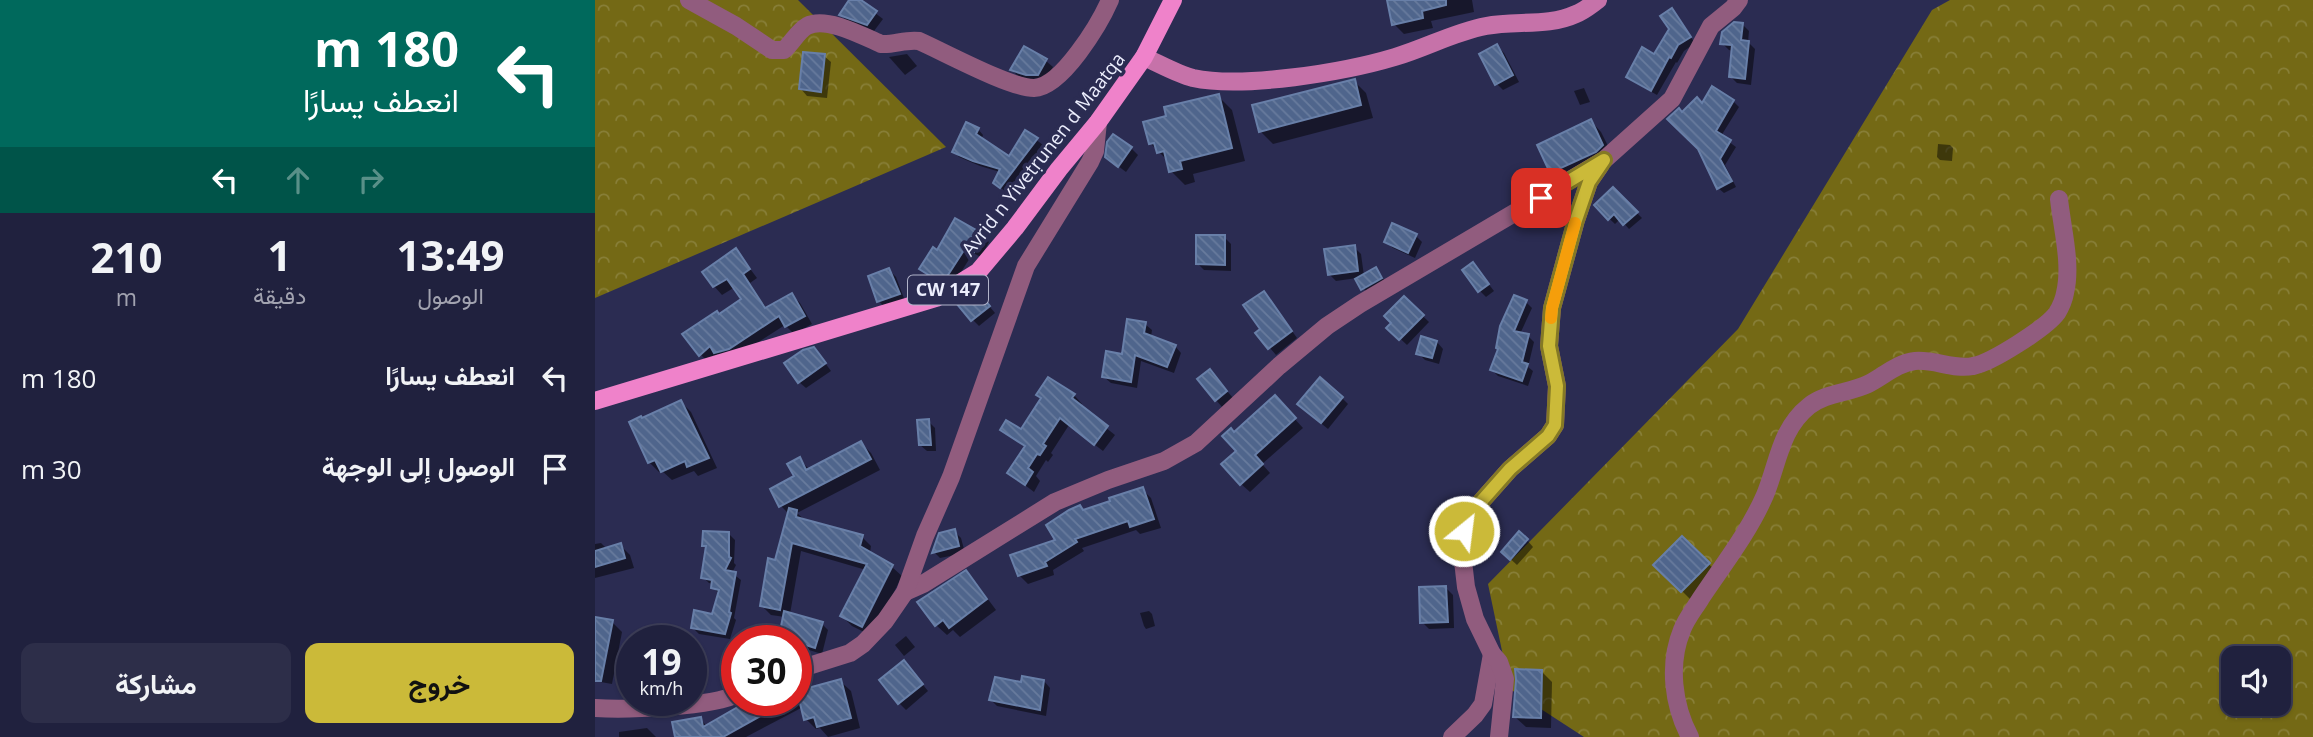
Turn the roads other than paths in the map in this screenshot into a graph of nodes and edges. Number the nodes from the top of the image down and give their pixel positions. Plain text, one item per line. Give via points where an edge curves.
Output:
1 (689, 0) edge
2 (1109, 0) edge
3 (1173, 0) edge
4 (1598, 0) edge
5 (1739, 0) edge
6 (1144, 57) junction
7 (1098, 122) junction
8 (1604, 160) junction
9 (2059, 199) dead end
10 (595, 401) edge
11 (905, 592) junction
12 (1492, 654) junction
13 (812, 665) edge
14 (721, 700) edge
15 (595, 708) edge
16 (1453, 737) edge
17 (1499, 737) edge
18 (1690, 737) edge

1 - 2 street via 772,50 784,50 804,28 827,24 881,44 919,41 1012,83 1034,88 1053,78 1081,51
3 - 6 main road, Avrid n Yivetṛunen d Maatqa / CW 147
4 - 6 main road via 1557,20 1486,26 1371,64 1298,76 1254,81 1192,78
5 - 8 street via 1711,26 1672,99
6 - 7 main road, Avrid n Yivetṛunen d Maatqa / CW 147
7 - 10 main road, Avrid n Yivetṛunen d Maatqa / CW 147 via 978,272 936,298
7 - 11 street via 1090,162 1026,266
8 - 11 street via 1327,326 1196,443 1164,461 1055,502
8 - 12 street via 1589,182 1552,308 1549,346 1557,386 1555,425 1479,504 1464,531 1466,587
9 - 18 street via 2067,269 2065,294 2056,314 2038,330 1975,366 1902,364 1867,384 1821,399 1796,419 1777,456 1766,494 1682,629 1674,667 1675,698
11 - 13 street via 863,644
12 - 16 street via 1483,704
12 - 17 street via 1505,679
14 - 15 street

